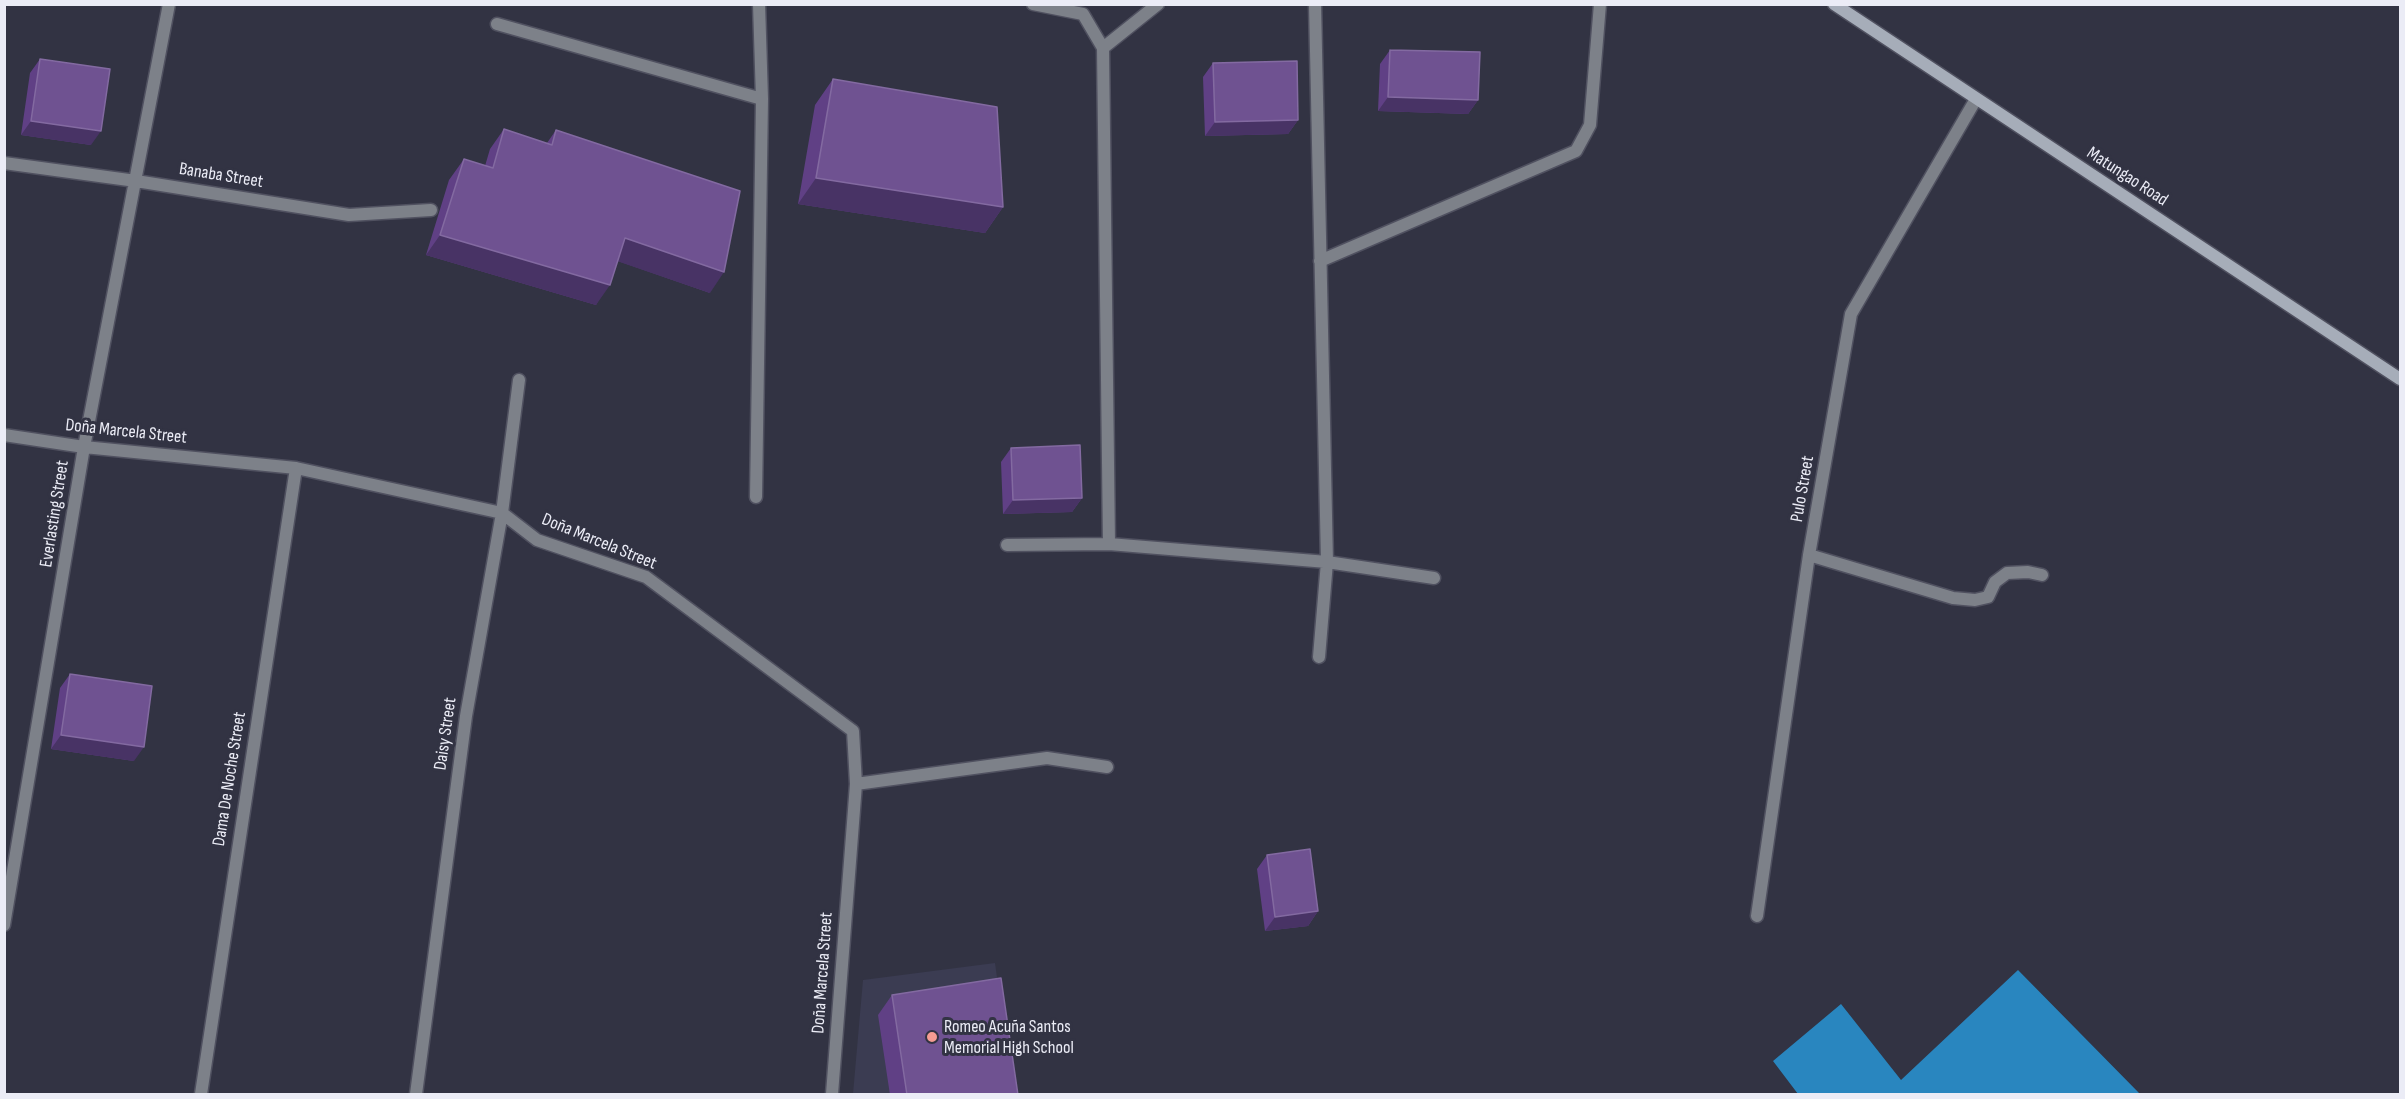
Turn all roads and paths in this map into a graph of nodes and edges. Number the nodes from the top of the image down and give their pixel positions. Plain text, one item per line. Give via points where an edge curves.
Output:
1 (169, 4) edge
2 (759, 4) edge
3 (1033, 4) edge
4 (1158, 4) edge
5 (1316, 4) edge
6 (1600, 4) edge
7 (1834, 4) edge
8 (497, 24) dead end
9 (1103, 48) junction
10 (762, 99) junction
11 (1976, 99) junction
12 (4, 163) edge
13 (135, 181) junction
14 (431, 210) dead end
15 (1320, 261) junction
16 (2400, 379) edge
17 (519, 380) dead end
18 (4, 435) edge
19 (84, 447) junction
20 (296, 468) junction
21 (756, 497) dead end
22 (502, 513) junction
23 (1109, 544) junction
24 (1007, 545) dead end
25 (1809, 555) junction
26 (1327, 562) junction
27 (2042, 576) dead end
28 (1434, 578) dead end
29 (1319, 657) dead end
30 (1107, 767) dead end
31 (856, 784) junction
32 (1757, 916) dead end
33 (4, 925) edge
34 (201, 1095) edge
35 (416, 1095) edge
36 (832, 1095) edge

1 - 13 street, Everlasting Street
2 - 10 street
3 - 9 street via 1083,14
4 - 9 street
5 - 15 street
6 - 15 street via 1590,125 1576,151
7 - 11 main road, Matungao Road
8 - 10 street
9 - 23 street
10 - 21 street
11 - 16 main road, Matungao Road
11 - 25 street, Pulo Street via 1851,314
12 - 13 street, Banaba Street
13 - 14 street, Banaba Street via 349,215
13 - 19 street, Everlasting Street
15 - 26 street
17 - 22 street, Daisy Street
18 - 19 street, Doña Marcela Street
19 - 20 street, Doña Marcela Street
19 - 33 street, Everlasting Street
20 - 22 street, Doña Marcela Street
20 - 34 street, Dama De Noche Street
22 - 31 street, Doña Marcela Street via 537,540 646,577 852,730
22 - 35 street, Daisy Street via 466,716
23 - 24 street
23 - 26 street
25 - 27 street via 1953,598 1975,600 1988,597 1995,582 2007,573
25 - 32 street, Pulo Street
26 - 28 street
26 - 29 street
30 - 31 street via 1047,758
31 - 36 street, Doña Marcela Street

